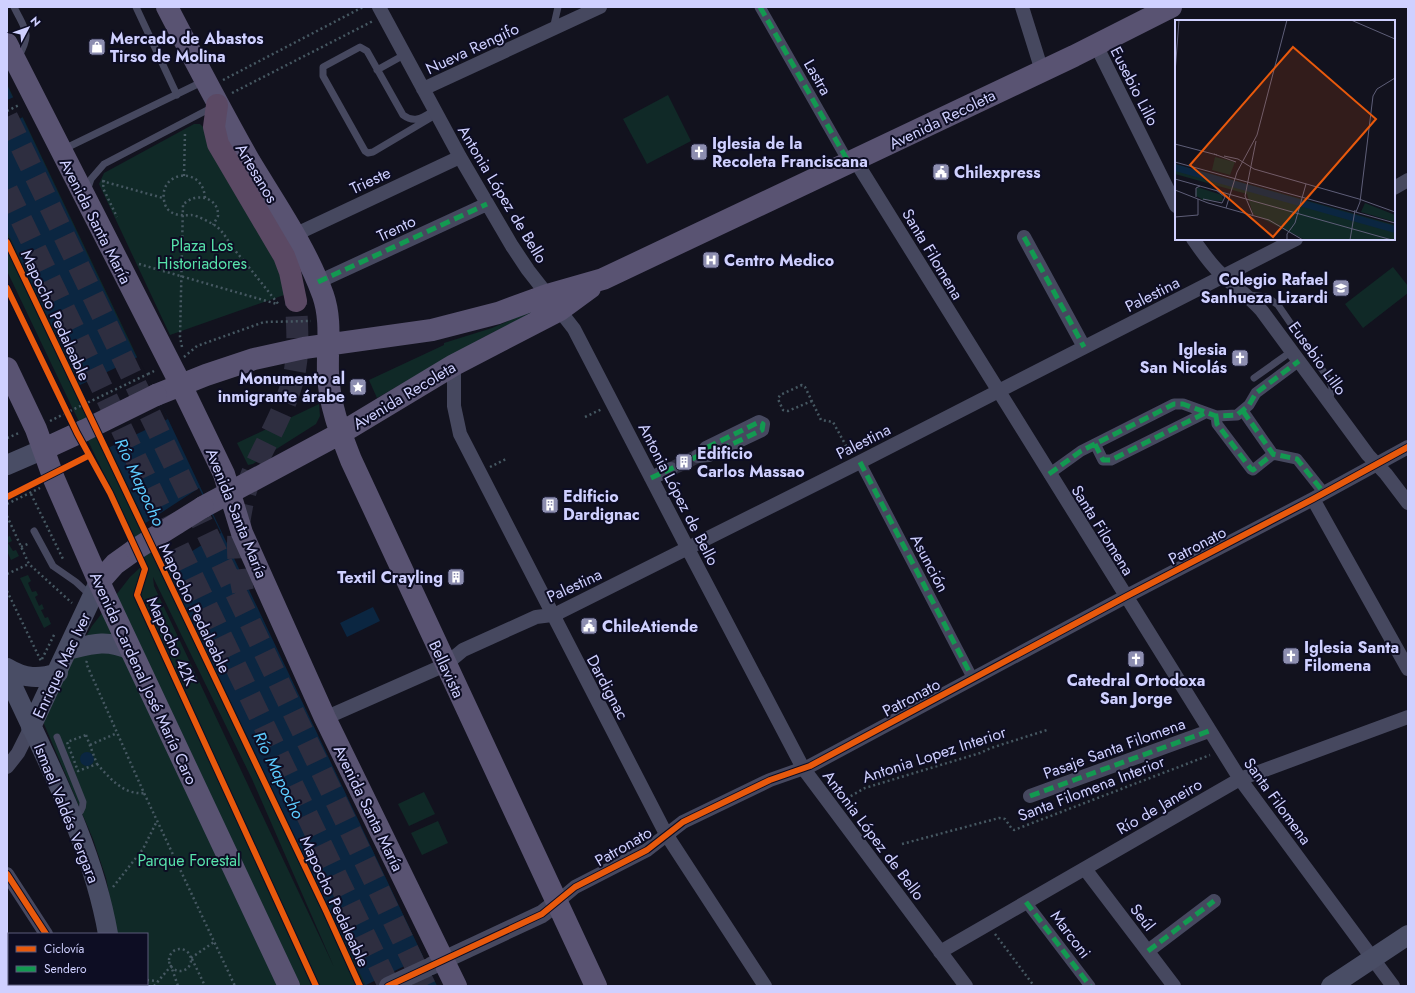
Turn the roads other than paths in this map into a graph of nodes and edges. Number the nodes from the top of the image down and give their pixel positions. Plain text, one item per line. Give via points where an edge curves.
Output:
1 (14, 7) edge
2 (136, 7) edge
3 (167, 7) edge
4 (558, 7) edge
5 (600, 7) edge
6 (760, 7) edge
7 (1022, 7) edge
8 (1171, 7) edge
9 (381, 11) edge
10 (553, 29) junction
11 (1096, 45) junction
12 (12, 53) edge
13 (404, 55) junction
14 (378, 70) junction
15 (1042, 71) junction
16 (423, 90) junction
17 (211, 94) junction
18 (177, 95) junction
19 (436, 112) junction
20 (409, 120) junction
21 (412, 129) junction
22 (60, 150) junction
23 (460, 157) junction
24 (852, 161) junction
25 (1408, 180) edge
26 (1395, 187) edge
27 (487, 204) junction
28 (1175, 204) edge
29 (88, 206) junction
30 (294, 235) junction
31 (1024, 237) dead end
32 (1194, 240) edge
33 (1294, 240) edge
34 (1224, 276) junction
35 (318, 282) junction
36 (1247, 295) junction
37 (554, 302) junction
38 (287, 311) tunnel mouth
39 (330, 344) junction
40 (1084, 347) junction
41 (1296, 356) junction
42 (454, 365) junction
43 (7, 368) edge
44 (1254, 378) dead end
45 (181, 385) junction
46 (998, 391) junction
47 (1329, 402) junction
48 (1243, 411) junction
49 (1204, 413) junction
50 (1216, 416) junction
51 (340, 433) junction
52 (1095, 444) junction
53 (1408, 446) edge
54 (44, 449) junction
55 (1273, 454) junction
56 (858, 463) junction
57 (7, 464) edge
58 (1377, 465) junction
59 (671, 469) tunnel mouth
60 (1049, 474) junction
61 (651, 478) junction
62 (230, 492) junction
63 (1319, 496) junction
64 (1408, 503) edge
65 (34, 531) dead end
66 (136, 549) joint
67 (688, 549) junction
68 (96, 590) junction
69 (1125, 597) junction
70 (552, 615) junction
71 (68, 650) junction
72 (131, 650) junction
73 (445, 665) junction
74 (7, 668) edge
75 (1408, 669) edge
76 (58, 672) junction
77 (7, 674) edge
78 (973, 679) junction
79 (1408, 717) edge
80 (325, 718) junction
81 (31, 727) junction
82 (1209, 731) junction
83 (57, 737) dead end
84 (7, 767) edge
85 (803, 768) junction
86 (1240, 780) junction
87 (1030, 796) dead end
88 (72, 817) junction
89 (666, 834) junction
90 (1085, 869) junction
91 (7, 874) edge
92 (1026, 902) junction
93 (1214, 902) dead end
94 (556, 903) junction
95 (45, 933) edge
96 (108, 933) edge
97 (1408, 935) edge
98 (1148, 951) junction
99 (940, 952) junction
100 (1372, 959) junction
101 (435, 964) junction
102 (289, 986) edge
103 (388, 986) edge
104 (456, 986) edge
105 (596, 986) edge
106 (765, 986) edge
107 (966, 986) edge
108 (1090, 986) edge
109 (1174, 986) edge
110 (1331, 986) edge
111 (1393, 986) edge

1 - 12 lane via 27,38
2 - 18 lane
3 - 17 main road, Artesanos
4 - 10 lane
5 - 10 street, Nueva Rengifo
6 - 24 street, Lastra
7 - 15 street
8 - 11 main road, Avenida Recoleta
9 - 13 street, Antonia López de Bello
10 - 16 street, Nueva Rengifo
11 - 15 main road, Avenida Recoleta
11 - 28 street, Eusebio Lillo
12 - 22 main road, Avenida Santa María
13 - 14 lane
13 - 16 street, Antonia López de Bello
14 - 20 lane via 403,115
14 - 21 lane via 367,51 360,47 325,65 322,72 361,145 368,153
15 - 24 main road, Avenida Recoleta
16 - 19 street, Antonia López de Bello
17 - 18 lane
17 - 29 lane via 185,122 104,164 92,178 86,195
17 - 30 main road, Artesanos
17 - 38 highway via 218,144 284,256 294,286
18 - 22 lane
19 - 20 lane via 416,121
19 - 21 lane
19 - 23 street, Antonia López de Bello
20 - 21 lane
22 - 29 main road, Avenida Santa María
23 - 27 street, Antonia López de Bello
23 - 30 street, Trieste
24 - 37 main road, Avenida Recoleta
24 - 46 street, Santa Filomena
25 - 26 street
27 - 35 street, Trento
27 - 37 street, Antonia López de Bello via 512,246
29 - 45 main road, Avenida Santa María via 176,360
30 - 35 main road, Artesanos
31 - 40 street
32 - 34 street, Eusebio Lillo
33 - 34 street, Palestina
34 - 36 street, Eusebio Lillo
34 - 40 street, Palestina
35 - 39 main road, Artesanos via 329,321
36 - 41 street, Eusebio Lillo
36 - 47 lane via 1267,297 1278,305 1330,381 1332,388
37 - 39 main road, Avenida Recoleta via 432,330
37 - 42 main road, Avenida Recoleta
37 - 61 street, Antonia López de Bello via 574,329
39 - 45 main road, Avenida Recoleta via 254,359
39 - 51 main road, Bellavista via 328,374
40 - 46 street, Palestina
41 - 44 lane
41 - 47 street, Eusebio Lillo
41 - 48 street via 1256,393 1253,401
42 - 51 main road, Avenida Recoleta
42 - 70 street, Dardignac via 454,406 460,434
43 - 54 main road, Avenida Cardenal José María Caro
45 - 54 main road, Avenida Recoleta, bridge via 83,426
45 - 62 main road, Avenida Santa María via 224,474
46 - 56 street, Palestina
46 - 60 street, Santa Filomena
47 - 58 street, Eusebio Lillo
48 - 50 street via 1230,416
48 - 55 street
49 - 50 street
49 - 52 street via 1178,403
49 - 52 street via 1111,460 1103,460
50 - 55 street via 1217,424 1251,469
51 - 62 main road, Avenida Recoleta
51 - 73 main road, Bellavista
52 - 60 street
53 - 58 street, Patronato
54 - 57 main road
54 - 68 main road, Avenida Cardenal José María Caro
55 - 63 street via 1298,459
56 - 67 street, Palestina
56 - 78 street, Asunción
58 - 63 street, Patronato
58 - 64 street, Eusebio Lillo
59 - 61 street
60 - 69 street, Santa Filomena
61 - 67 street, Antonia López de Bello
62 - 66 main road, Avenida Recoleta, bridge
62 - 80 main road, Avenida Santa María via 242,533
63 - 69 street, Patronato
63 - 75 street
65 - 68 lane via 53,566 76,582
66 - 68 main road, Enrique Mac Iver via 115,564
67 - 70 street, Palestina
67 - 85 street, Antonia López de Bello
68 - 71 main road, Enrique Mac Iver via 74,609
68 - 72 main road, Avenida Cardenal José María Caro via 114,615
69 - 78 street, Patronato
69 - 82 street, Santa Filomena
70 - 73 street, Palestina via 536,617 463,650
70 - 89 street, Dardignac
71 - 72 main road via 101,642
71 - 76 main road, Enrique Mac Iver
72 - 102 main road, Avenida Cardenal José María Caro
73 - 80 street, Palestina
73 - 94 main road, Bellavista
74 - 76 main road via 18,674 36,678
76 - 81 main road, Enrique Mac Iver
77 - 81 main road, Ismael Valdés Vergara
78 - 85 street, Patronato
79 - 86 street, Río de Janeiro
80 - 101 main road, Avenida Santa María
81 - 84 street, Enrique Mac Iver via 18,753
81 - 88 main road, Ismael Valdés Vergara
82 - 86 street, Santa Filomena
82 - 87 street, Pasaje Santa Filomena
83 - 88 lane via 83,802 83,808
85 - 89 street, Patronato via 727,800 683,822
85 - 99 street, Antonia López de Bello
86 - 90 street, Río de Janeiro
86 - 100 street, Santa Filomena
88 - 96 main road, Ismael Valdés Vergara via 92,866
89 - 94 street, Patronato via 647,850 575,887
89 - 106 street, Dardignac
90 - 92 street, Río de Janeiro
90 - 98 street, Seúl
91 - 95 street
92 - 99 street, Río de Janeiro
92 - 108 street, Marconi
93 - 98 street
94 - 101 street, Patronato via 542,914
94 - 105 main road, Bellavista
97 - 100 main road
98 - 109 street, Seúl
99 - 107 street, Antonia López de Bello
100 - 110 main road
100 - 111 street, Santa Filomena
101 - 103 street, Patronato, bridge
101 - 104 main road, Avenida Santa María

